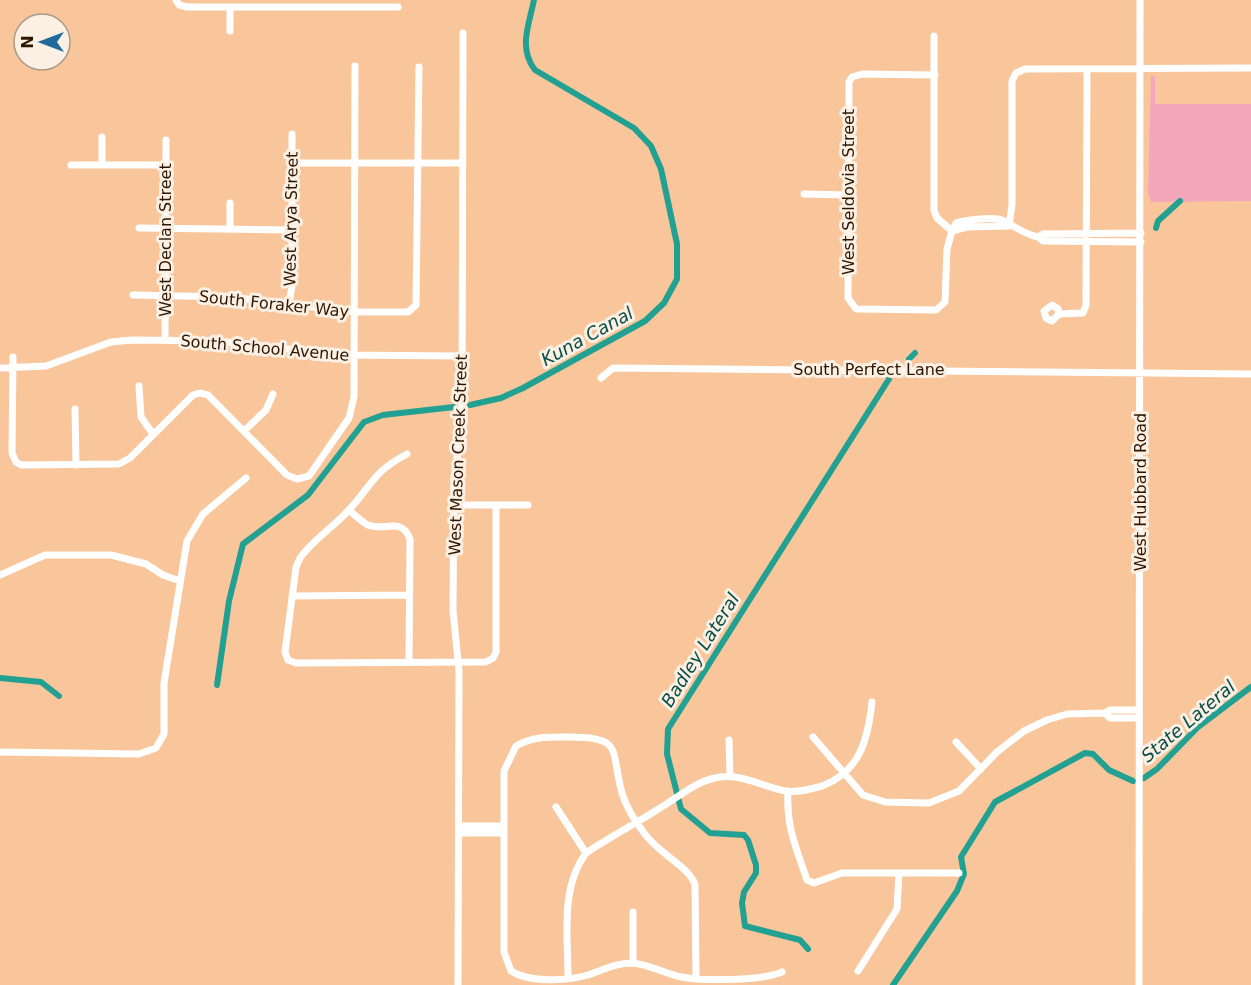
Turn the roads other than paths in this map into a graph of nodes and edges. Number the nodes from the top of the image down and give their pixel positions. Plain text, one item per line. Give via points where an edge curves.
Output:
1 (1140, 0) edge
2 (177, 2) edge
3 (270, 3) edge
4 (230, 7) junction
5 (398, 7) dead end
6 (230, 31) dead end
7 (463, 33) dead end
8 (934, 36) dead end
9 (355, 66) dead end
10 (419, 67) dead end
11 (1251, 68) edge
12 (1140, 69) junction
13 (1087, 70) junction
14 (934, 75) junction
15 (292, 134) dead end
16 (102, 137) dead end
17 (166, 140) dead end
18 (292, 163) junction
19 (355, 163) junction
20 (418, 163) junction
21 (462, 163) junction
22 (71, 165) dead end
23 (102, 165) junction
24 (166, 165) junction
25 (804, 194) dead end
26 (848, 195) junction
27 (230, 203) dead end
28 (1009, 226) junction
29 (140, 228) dead end
30 (165, 228) junction
31 (230, 229) junction
32 (292, 230) junction
33 (952, 231) junction
34 (1085, 233) junction
35 (1141, 233) junction
36 (1038, 237) junction
37 (1085, 242) junction
38 (1141, 242) junction
39 (133, 295) dead end
40 (165, 296) junction
41 (289, 304) junction
42 (355, 312) junction
43 (1059, 315) dead end
44 (165, 340) junction
45 (354, 356) junction
46 (462, 356) junction
47 (13, 357) dead end
48 (0, 368) edge
49 (13, 368) junction
50 (1140, 371) junction
51 (1251, 374) edge
52 (601, 378) dead end
53 (139, 386) dead end
54 (273, 394) dead end
55 (75, 409) dead end
56 (244, 431) junction
57 (153, 434) junction
58 (407, 454) dead end
59 (75, 465) junction
60 (246, 478) dead end
61 (454, 505) junction
62 (496, 505) junction
63 (528, 505) dead end
64 (349, 510) junction
65 (0, 575) edge
66 (180, 581) junction
67 (292, 596) junction
68 (409, 596) junction
69 (409, 662) junction
70 (458, 662) junction
71 (872, 702) dead end
72 (1139, 714) junction
73 (813, 737) dead end
74 (729, 740) dead end
75 (956, 742) dead end
76 (0, 752) edge
77 (981, 769) junction
78 (843, 775) junction
79 (730, 777) junction
80 (788, 791) junction
81 (556, 807) dead end
82 (636, 822) junction
83 (459, 829) junction
84 (504, 830) junction
85 (586, 853) junction
86 (899, 873) junction
87 (959, 873) dead end
88 (633, 912) dead end
89 (633, 963) junction
90 (858, 971) dead end
91 (782, 972) dead end
92 (696, 977) junction
93 (568, 978) junction
94 (458, 985) edge
95 (1139, 985) edge

1 - 12 street, West Hubbard Road
2 - 4 street
3 - 4 street
3 - 5 street
4 - 6 street
7 - 21 street, West Mason Creek Street
8 - 14 street
9 - 19 street
10 - 20 street
11 - 12 street
12 - 13 street
12 - 35 street, West Hubbard Road
13 - 28 street via 1025,69 1016,73 1012,81
13 - 34 street
14 - 26 street, West Seldovia Street via 852,77
14 - 33 street via 934,210
15 - 18 street, West Arya Street
16 - 23 street
17 - 24 street, West Declan Street
18 - 19 street
18 - 32 street, West Arya Street
19 - 20 street
19 - 42 street
20 - 21 street
20 - 42 street, South Foraker Way via 416,305 408,312
21 - 46 street, West Mason Creek Street
22 - 23 street
23 - 24 street
24 - 30 street, West Declan Street
25 - 26 street
26 - 33 street, West Seldovia Street via 848,298 852,307 860,310 936,310 943,306 946,249
27 - 31 street
28 - 33 street via 1004,220 966,220 956,223
28 - 36 street
29 - 30 street
30 - 31 street
30 - 40 street, West Declan Street
31 - 32 street
32 - 41 street, West Arya Street
34 - 35 street
34 - 36 street
34 - 37 street
35 - 38 street, West Hubbard Road
36 - 37 street via 1043,241
37 - 38 street
37 - 43 street via 1086,305 1078,315
38 - 50 street, West Hubbard Road
39 - 40 street, South Foraker Way
40 - 41 street, South Foraker Way via 231,297
40 - 44 street, West Declan Street
41 - 42 street, South Foraker Way
42 - 45 street
44 - 45 street, South School Avenue via 217,341
44 - 49 street, South School Avenue via 111,342 46,366
45 - 46 street, South School Avenue
45 - 56 street via 354,397 349,418 309,476 297,479 287,475
46 - 61 street, West Mason Creek Street via 462,426
47 - 49 street
48 - 49 street, South School Avenue
49 - 59 street via 12,453 16,462
50 - 51 street, South Perfect Lane
50 - 52 street, South Perfect Lane via 613,368
50 - 72 street, West Hubbard Road
53 - 57 street via 141,417
54 - 56 street via 266,410
55 - 59 street
56 - 57 street via 208,395 200,393 193,395
57 - 59 street via 119,464
58 - 64 street via 374,476
60 - 66 street via 195,524 185,547
61 - 62 street
61 - 70 street, West Mason Creek Street via 453,611
62 - 63 street
62 - 70 street via 496,652 486,662
64 - 67 street via 300,558
64 - 68 street via 367,525 400,526 407,530
65 - 66 street via 45,555 111,555 147,564
66 - 76 street via 164,683 164,734 156,748 139,754
67 - 68 street
67 - 69 street via 285,652 288,660
68 - 69 street
69 - 70 street
70 - 83 street, West Mason Creek Street
71 - 78 street via 864,746
72 - 77 street via 1110,710 1047,720 1024,731
72 - 95 street, West Hubbard Road
73 - 78 street
74 - 79 street
75 - 77 street
77 - 78 street via 959,791 928,803 885,802 863,795
78 - 80 street via 814,788
79 - 80 street
79 - 82 street via 715,778
80 - 86 street via 790,837 807,880 814,883 842,873
81 - 85 street
82 - 84 street via 622,795 616,758 606,742 594,737 539,737 516,746 504,771
82 - 85 street
82 - 92 street via 653,846 688,872 695,884
83 - 84 street
83 - 94 street, West Mason Creek Street
84 - 93 street via 504,952 511,971 527,978
85 - 93 street via 570,880
86 - 87 street
86 - 90 street via 897,909
88 - 89 street
89 - 92 street via 682,977
89 - 93 street
91 - 92 street via 766,979

